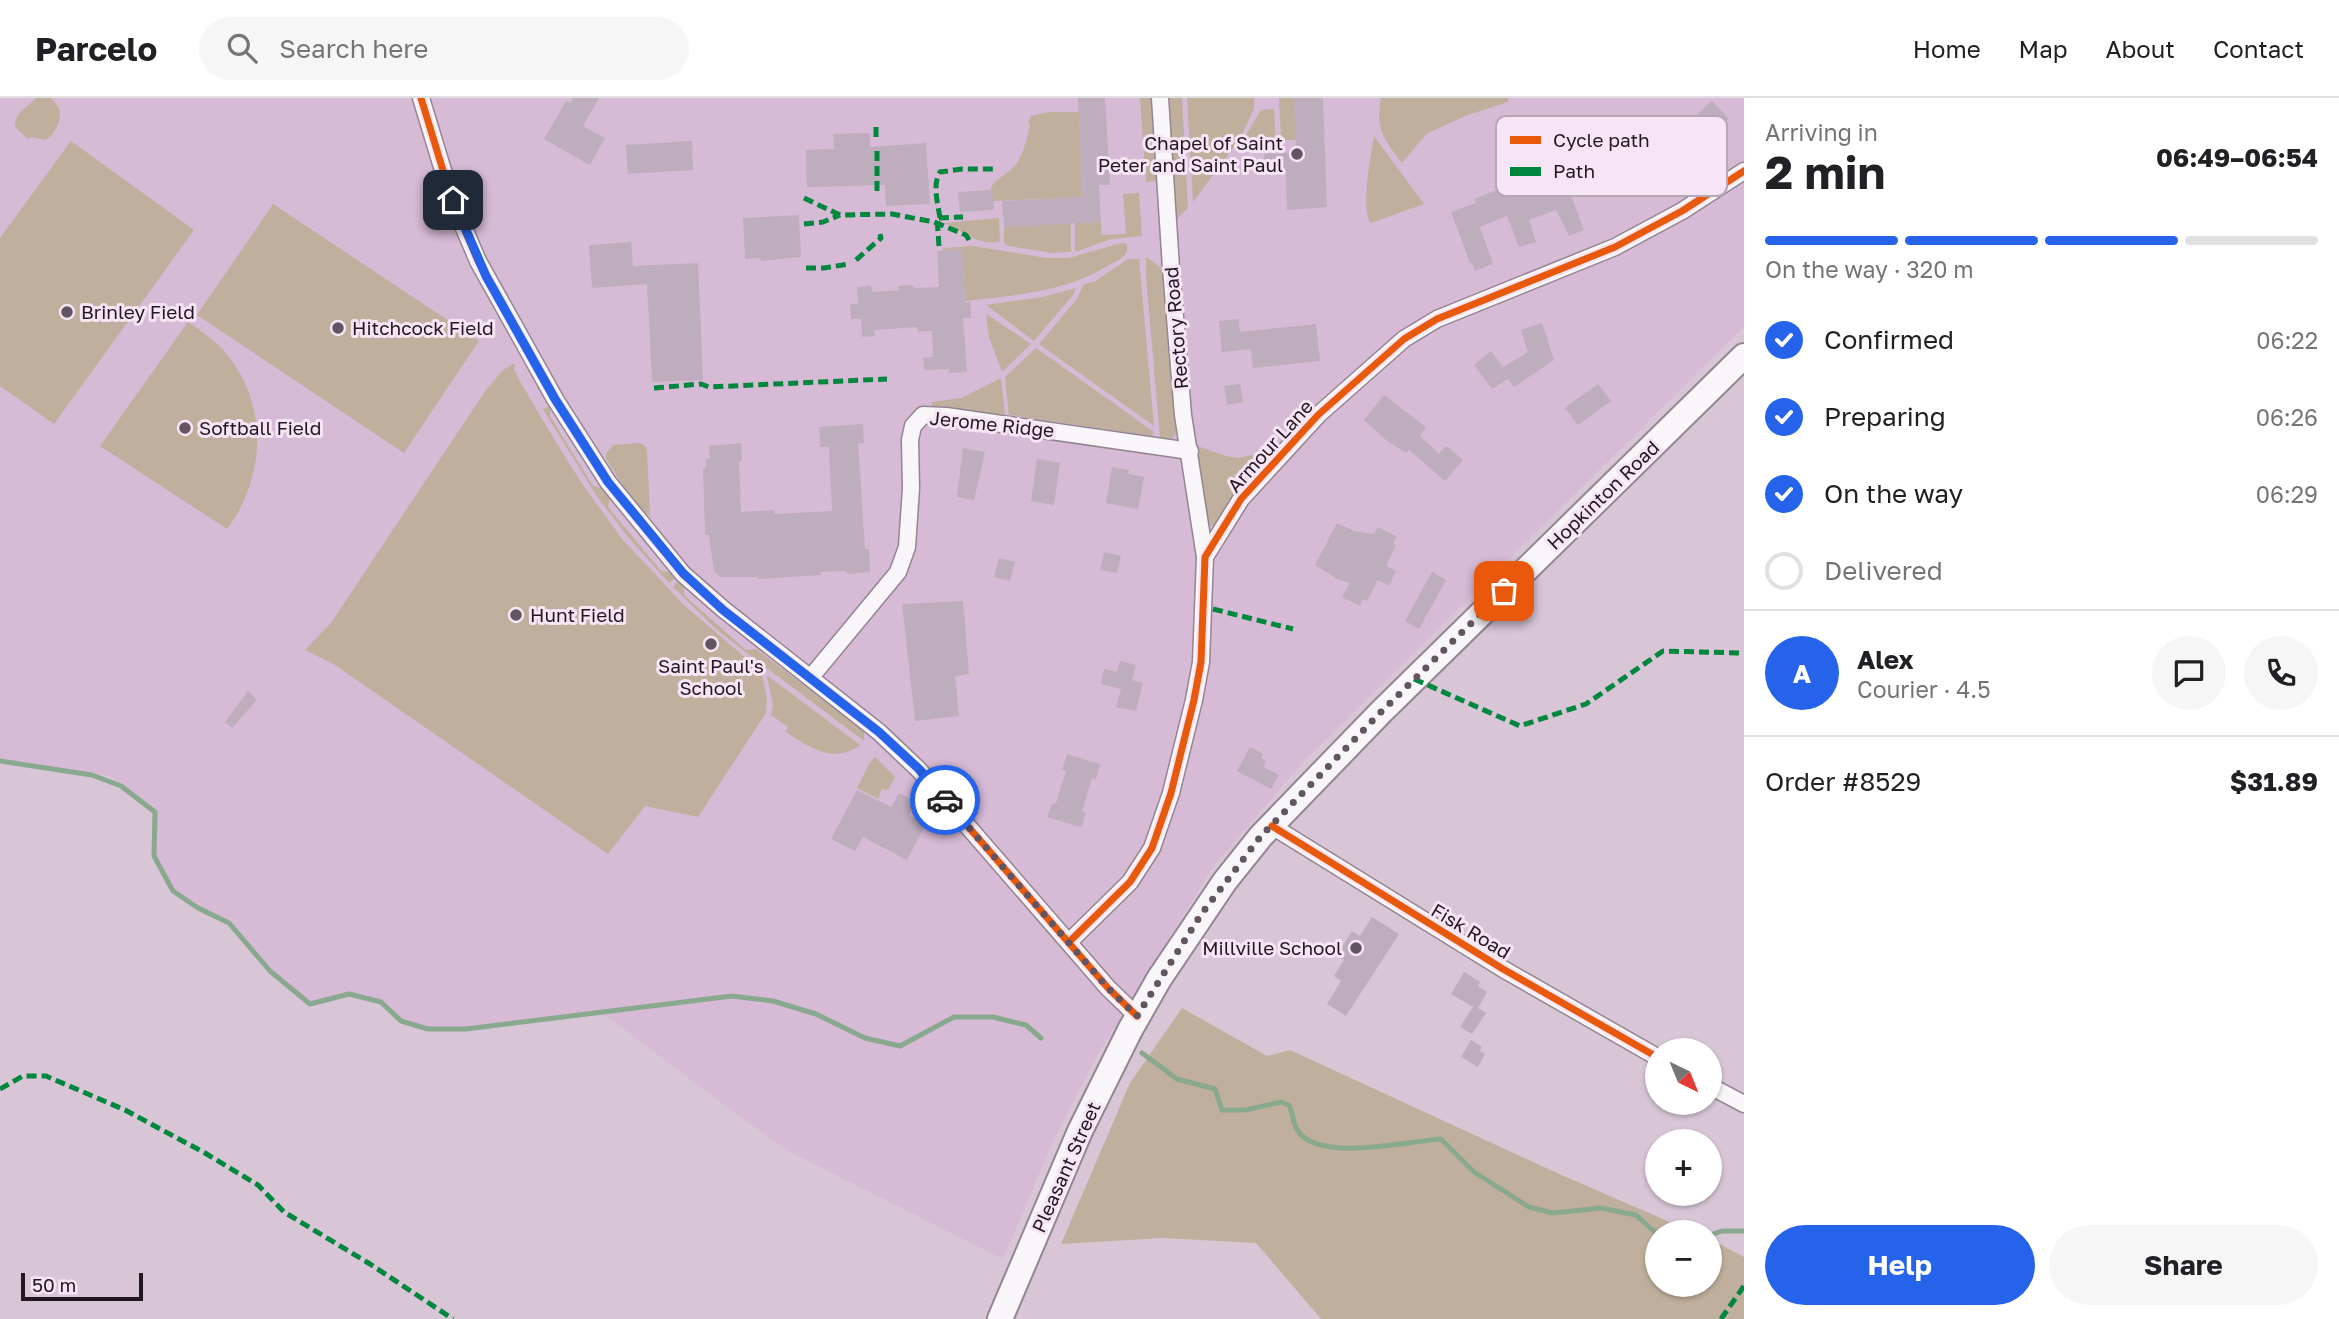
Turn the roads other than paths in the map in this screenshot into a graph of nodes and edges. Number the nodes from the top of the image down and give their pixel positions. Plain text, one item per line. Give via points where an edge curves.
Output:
1 (421, 98) edge
2 (1160, 98) edge
3 (1744, 171) edge
4 (1727, 182) edge
5 (1705, 196) edge
6 (1744, 356) edge
7 (1190, 451) junction
8 (1205, 558) junction
9 (811, 677) junction
10 (1272, 826) junction
11 (1069, 942) junction
12 (1137, 1016) junction
13 (1645, 1049) edge
14 (1722, 1092) edge
15 (1744, 1104) edge
16 (999, 1319) edge

1 - 9 street via 478,261 555,399 608,482 683,573
2 - 7 street, Rectory Road via 1183,415
3 - 4 street, Armour Lane
5 - 8 street, Armour Lane via 1615,247 1437,319 1404,339 1318,415 1249,490
6 - 10 main road, Hopkinton Road
7 - 8 street, Rectory Road
7 - 9 street, Jerome Ridge via 923,415 913,426 910,440 906,547 898,572
8 - 11 street, Armour Lane via 1194,700 1162,821 1152,848 1130,882
9 - 11 street via 919,769
10 - 12 main road, Hopkinton Road via 1225,881
10 - 13 street, Fisk Road via 1503,969
11 - 12 street
12 - 16 main road, Pleasant Street via 1080,1131
14 - 15 street

